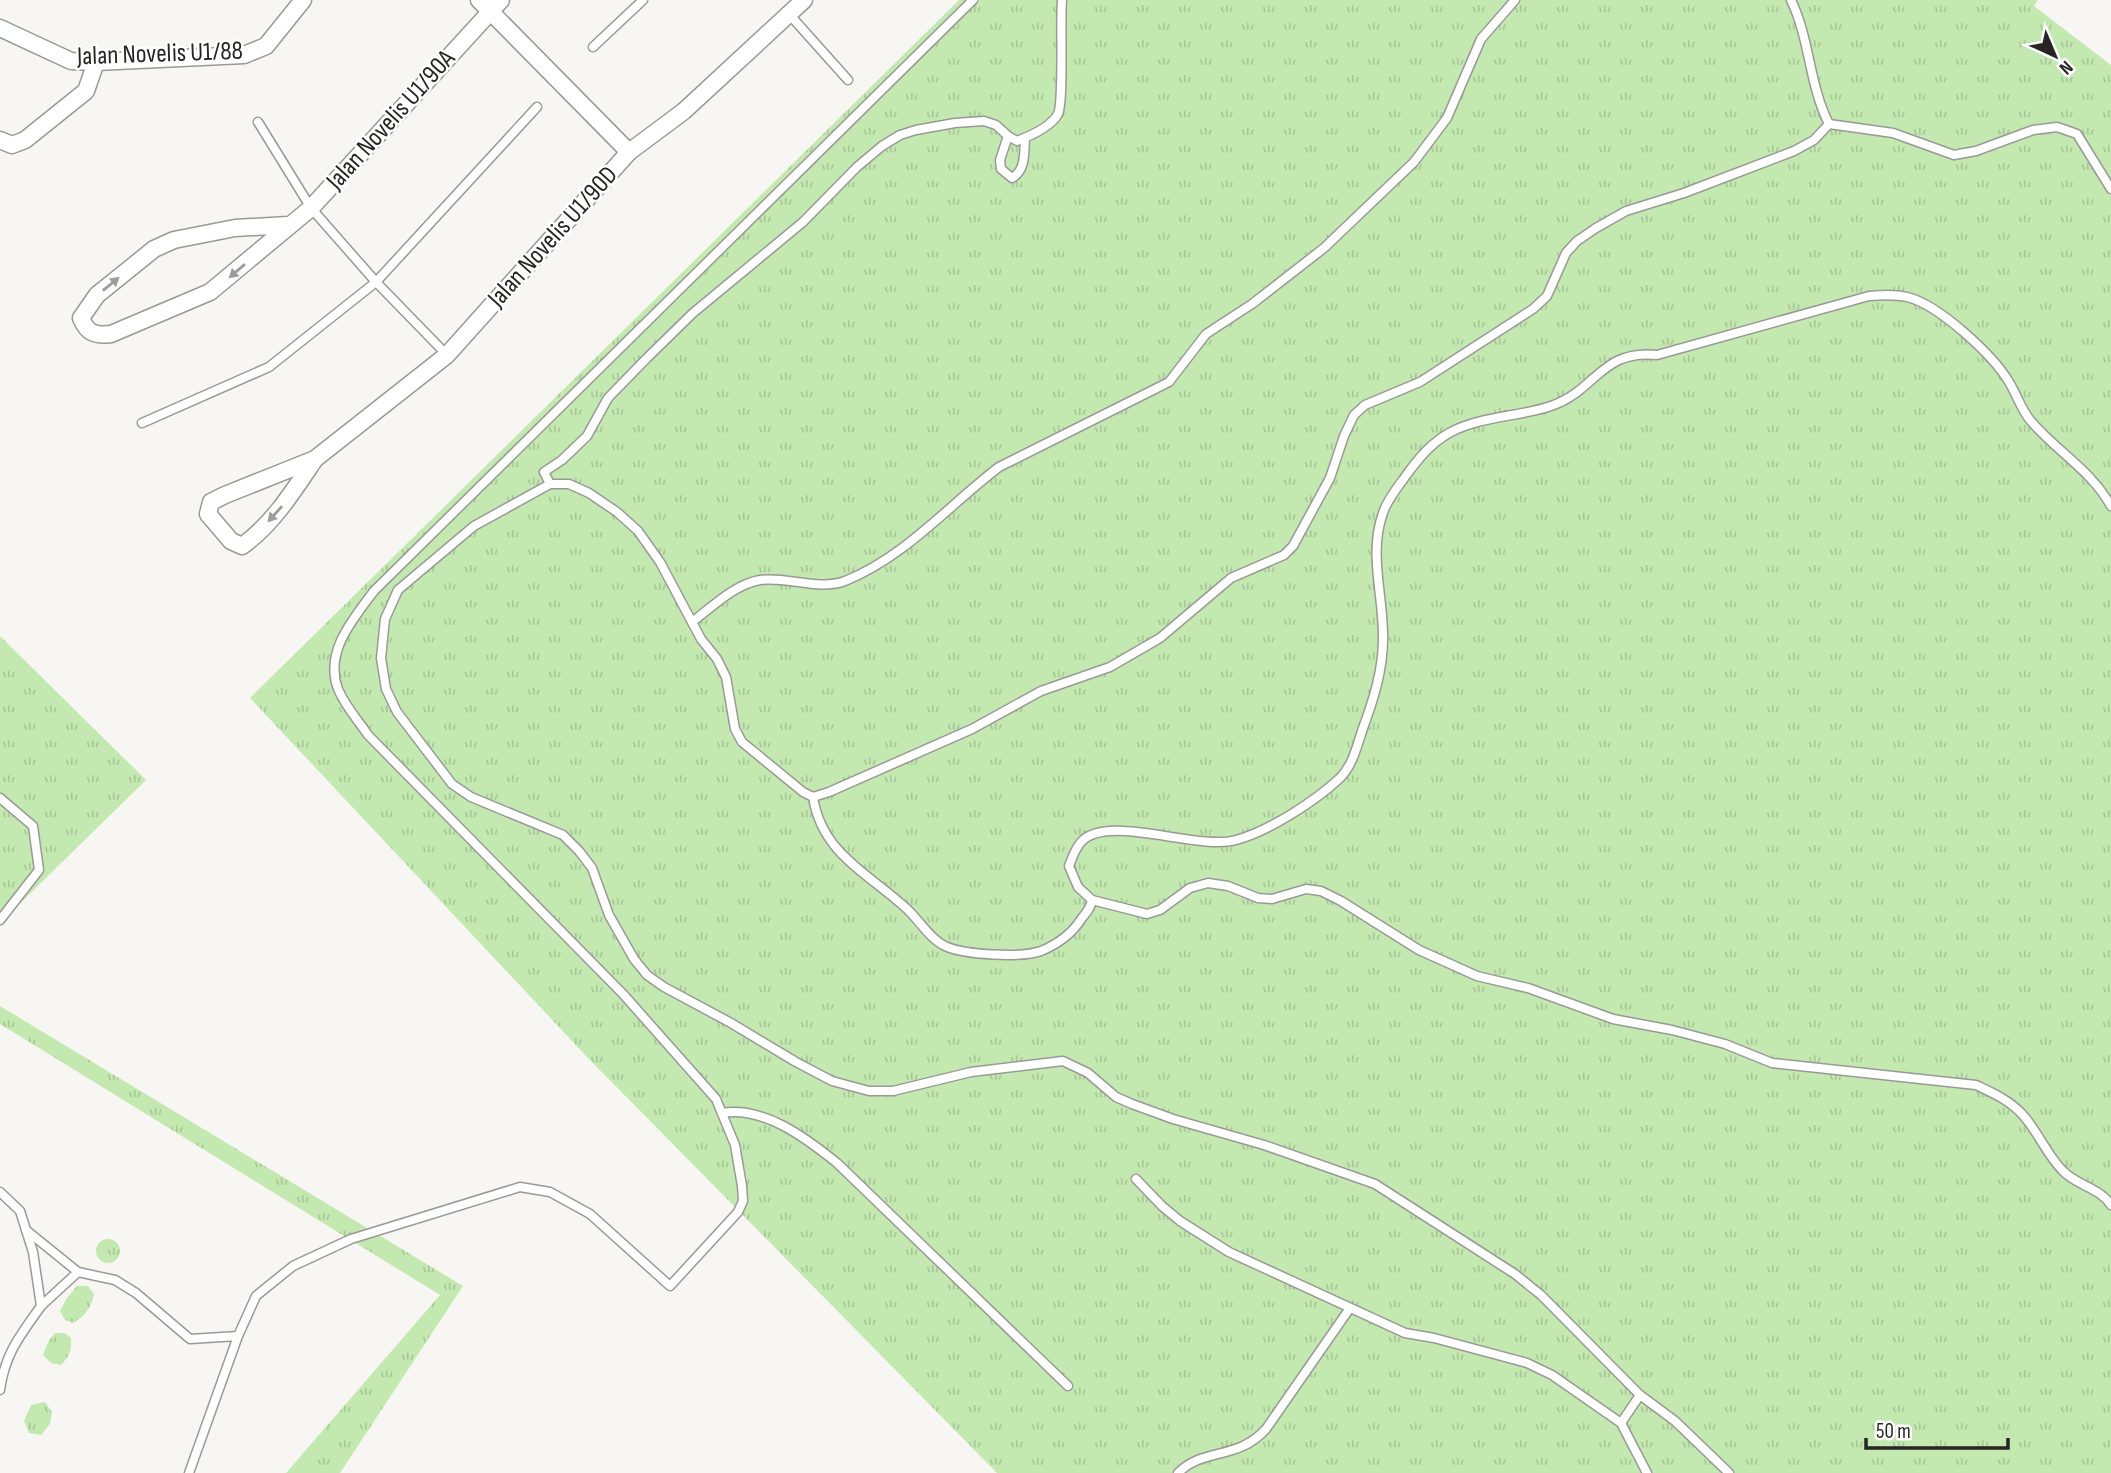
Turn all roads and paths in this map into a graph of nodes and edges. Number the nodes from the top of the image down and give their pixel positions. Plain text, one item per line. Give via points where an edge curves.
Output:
1 (303, 0) edge
2 (643, 0) edge
3 (804, 0) edge
4 (972, 0) edge
5 (1062, 0) edge
6 (1516, 0) edge
7 (1791, 0) edge
8 (490, 4) edge
9 (789, 14) junction
10 (0, 28) edge
11 (593, 47) dead end
12 (96, 62) junction
13 (848, 80) dead end
14 (537, 107) dead end
15 (258, 122) dead end
16 (1829, 124) junction
17 (1008, 136) junction
18 (1025, 138) junction
19 (0, 140) edge
20 (629, 152) junction
21 (2111, 189) edge
22 (311, 208) junction
23 (288, 225) junction
24 (376, 282) junction
25 (447, 355) junction
26 (142, 423) dead end
27 (315, 459) junction
28 (550, 484) junction
29 (2111, 506) edge
30 (692, 622) junction
31 (813, 797) junction
32 (0, 799) edge
33 (1091, 900) junction
34 (0, 920) edge
35 (722, 1112) junction
36 (1136, 1179) dead end
37 (0, 1192) edge
38 (2111, 1205) edge
39 (26, 1230) junction
40 (78, 1272) junction
41 (41, 1306) junction
42 (1350, 1308) junction
43 (238, 1336) junction
44 (1068, 1386) dead end
45 (0, 1390) edge
46 (1640, 1395) junction
47 (1621, 1423) junction
48 (189, 1473) edge
49 (1178, 1473) edge
50 (1647, 1473) edge
51 (1729, 1473) edge

1 - 12 street, Jalan Novelis U1/88 via 266,46 244,55
2 - 11 lane
3 - 9 street
4 - 35 lane via 374,591 345,628 338,648 334,671 338,688 368,735 623,994 716,1099
5 - 18 lane via 1061,104 1058,114
6 - 30 lane via 1481,39 1447,118 1414,162 1324,248 1206,334 1169,382 999,467 923,533 847,580 834,584 759,580
7 - 16 lane
8 - 20 street, Jalan Novelis U1/90D
8 - 22 street, Jalan Novelis U1/90A
9 - 13 lane
9 - 20 street via 684,111
10 - 12 street, Jalan Novelis U1/88 via 71,61
12 - 19 street via 86,91 25,140 12,145
14 - 24 lane
15 - 22 lane
16 - 21 lane via 1893,133 1954,155 2057,127 2077,134
16 - 31 lane via 1814,140 1794,151 1626,211 1577,241 1566,253 1547,296 1533,309 1420,382 1365,405 1354,415 1330,478 1293,546 1284,555 1231,578 1160,638 1110,667 1041,691 972,729
17 - 18 lane via 1017,141
17 - 18 lane via 1000,160 1001,170 1012,178 1023,167
17 - 28 lane via 991,123 955,123 900,135 882,146 639,366 608,398 587,436 544,472
20 - 25 street, Jalan Novelis U1/90D
22 - 23 street, Jalan Novelis U1/90A
22 - 24 lane
23 -> 23 street, Jalan Novelis U1/90A via 211,292 111,334 98,336 86,329 81,318 97,295 154,249 174,240 235,228
24 - 25 lane
24 - 26 lane via 269,367
25 - 27 street, Jalan Novelis U1/90D
27 -> 27 street, Jalan Novelis U1/90D via 286,502 242,546 231,541 208,514 211,502
28 - 30 lane via 569,484 589,493 638,531
28 - 46 lane via 474,526 398,590 385,620 381,658 386,689 397,712 452,784 471,797 564,835 579,850 592,868 609,915 646,975 832,1081 869,1091 893,1091 971,1072 1063,1061 1132,1104 1375,1184 1533,1288
29 - 33 lane via 2091,476 2032,422 2009,382 1969,336 1910,298 1870,296 1657,355 1625,356 1552,406 1450,433 1420,456 1395,491 1383,511 1376,541 1381,667 1351,763 1341,777 1266,828 1234,841 1194,842 1140,832 1092,835 1082,841 1069,866 1078,887
30 - 31 lane via 726,677 735,729 742,742
31 - 33 lane via 838,853 901,903 944,946 981,955 1038,952 1074,930
32 - 34 lane via 33,826 39,870
33 - 38 lane via 1147,914 1160,911 1190,888 1208,883 1272,899 1306,889 1321,891 1419,950 1477,976 1528,988 1613,1019 1725,1044 1772,1063 1976,1085 2012,1104 2064,1174
35 - 43 lane via 735,1145 743,1201 670,1286 590,1214 550,1192 520,1187 351,1239 293,1266 256,1296
35 - 44 lane via 750,1112 810,1141
36 - 42 lane via 1180,1221 1229,1252
37 - 39 lane via 20,1211
39 - 40 lane
39 - 41 lane
40 - 41 lane
40 - 43 lane via 115,1280 190,1339
41 - 45 lane via 4,1365
42 - 47 lane via 1405,1334 1527,1363 1586,1396
42 - 49 lane via 1256,1440 1230,1453 1196,1460
43 - 48 lane
46 - 47 lane
46 - 51 lane via 1675,1421
47 - 50 lane

